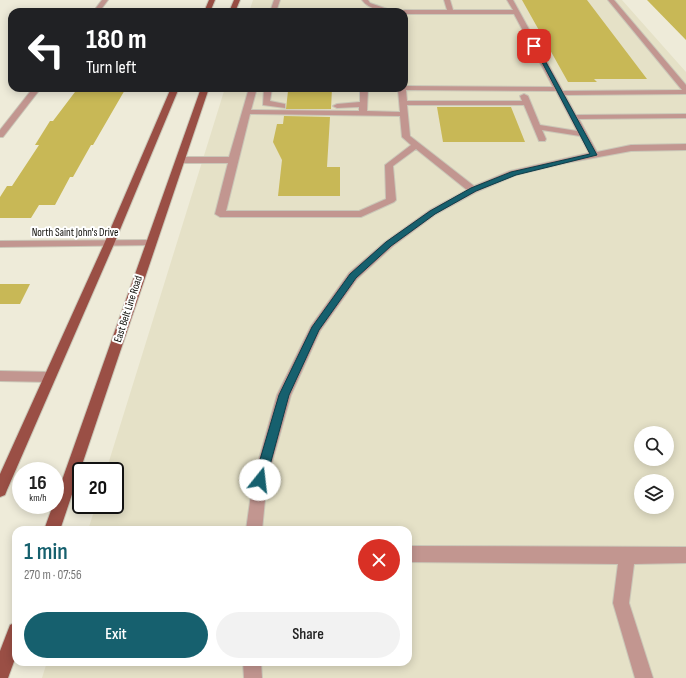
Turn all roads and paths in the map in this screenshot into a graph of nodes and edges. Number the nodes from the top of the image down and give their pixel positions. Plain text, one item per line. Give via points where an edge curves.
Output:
1 (365, 0) edge
2 (447, 0) edge
3 (510, 0) edge
4 (611, 0) edge
5 (380, 8) edge
6 (408, 12) edge
7 (451, 12) junction
8 (516, 12) junction
9 (408, 88) edge
10 (521, 89) junction
11 (559, 91) junction
12 (686, 91) edge
13 (33, 92) edge
14 (173, 92) edge
15 (204, 92) edge
16 (252, 92) edge
17 (268, 92) edge
18 (364, 92) edge
19 (401, 92) edge
20 (528, 103) junction
21 (363, 104) junction
22 (403, 104) junction
23 (246, 112) junction
24 (363, 113) junction
25 (404, 114) junction
26 (686, 116) edge
27 (573, 117) junction
28 (538, 127) junction
29 (583, 134) junction
30 (0, 135) edge
31 (542, 139) dead end
32 (416, 145) junction
33 (686, 147) edge
34 (594, 155) junction
35 (180, 160) junction
36 (233, 160) junction
37 (474, 190) junction
38 (150, 243) junction
39 (0, 244) edge
40 (110, 244) junction
41 (0, 376) edge
42 (50, 377) junction
43 (0, 490) edge
44 (53, 526) edge
45 (254, 526) edge
46 (412, 554) edge
47 (686, 555) edge
48 (628, 556) junction
49 (12, 642) edge
50 (252, 666) edge
51 (0, 676) edge
52 (253, 678) edge
53 (644, 678) edge

1 - 5 street via 368,4
2 - 7 street
3 - 8 street
4 - 12 street
6 - 7 street
7 - 8 street
8 - 11 street
9 - 10 street
10 - 11 street
10 - 20 street
11 - 12 street
11 - 27 street
13 - 30 street
14 - 40 main road
15 - 35 main road, East Belt Line Road
16 - 23 street
17 - 21 street via 266,104 274,106
18 - 21 street
19 - 22 street
20 - 22 street
20 - 28 street
21 - 24 street
22 - 25 street
23 - 24 street
23 - 36 street
24 - 25 street
25 - 32 street via 406,137
26 - 27 street
27 - 29 street
28 - 29 street
28 - 31 street
29 - 34 street
32 - 36 street via 389,165 390,200 361,214 220,214
32 - 37 street
33 - 34 street via 631,148
34 - 37 street via 513,173
35 - 36 street
35 - 38 main road, East Belt Line Road
37 - 45 street via 433,212 389,244 353,276 315,329 284,395 260,480
38 - 40 street, North Saint John's Drive
38 - 44 main road, East Belt Line Road
39 - 40 street, North Saint John's Drive
40 - 42 main road
41 - 42 street
42 - 43 main road
46 - 48 street
47 - 48 street
48 - 53 street via 621,603
49 - 51 main road
50 - 52 street

